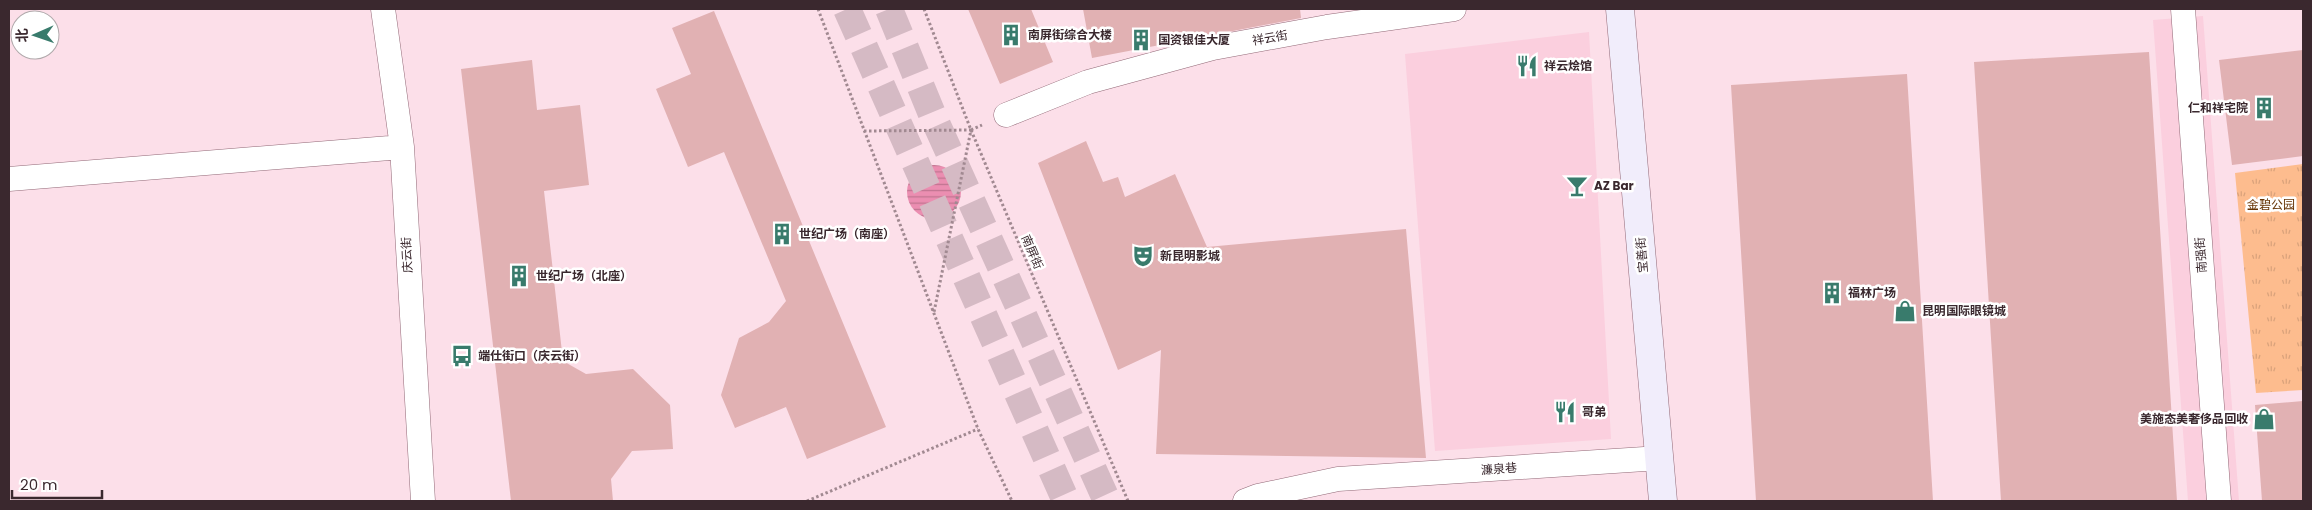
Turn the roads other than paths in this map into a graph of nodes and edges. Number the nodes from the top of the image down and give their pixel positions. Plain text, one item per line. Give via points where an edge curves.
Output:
1 (383, 9) edge
2 (1454, 9) edge
3 (1620, 9) edge
4 (2183, 9) edge
5 (1006, 115) dead end
6 (402, 147) junction
7 (9, 179) edge
8 (1660, 458) junction
9 (422, 501) edge
10 (1245, 501) edge
11 (1663, 501) edge
12 (2219, 501) edge

1 - 6 street, 庆云街
2 - 5 street, 祥云街 via 1327,27 1213,48 1088,82
3 - 8 street, 宝善街
4 - 12 street, 南强街
6 - 7 street
6 - 9 street, 庆云街
8 - 10 street, 濂泉巷 via 1338,479
8 - 11 street, 宝善街

